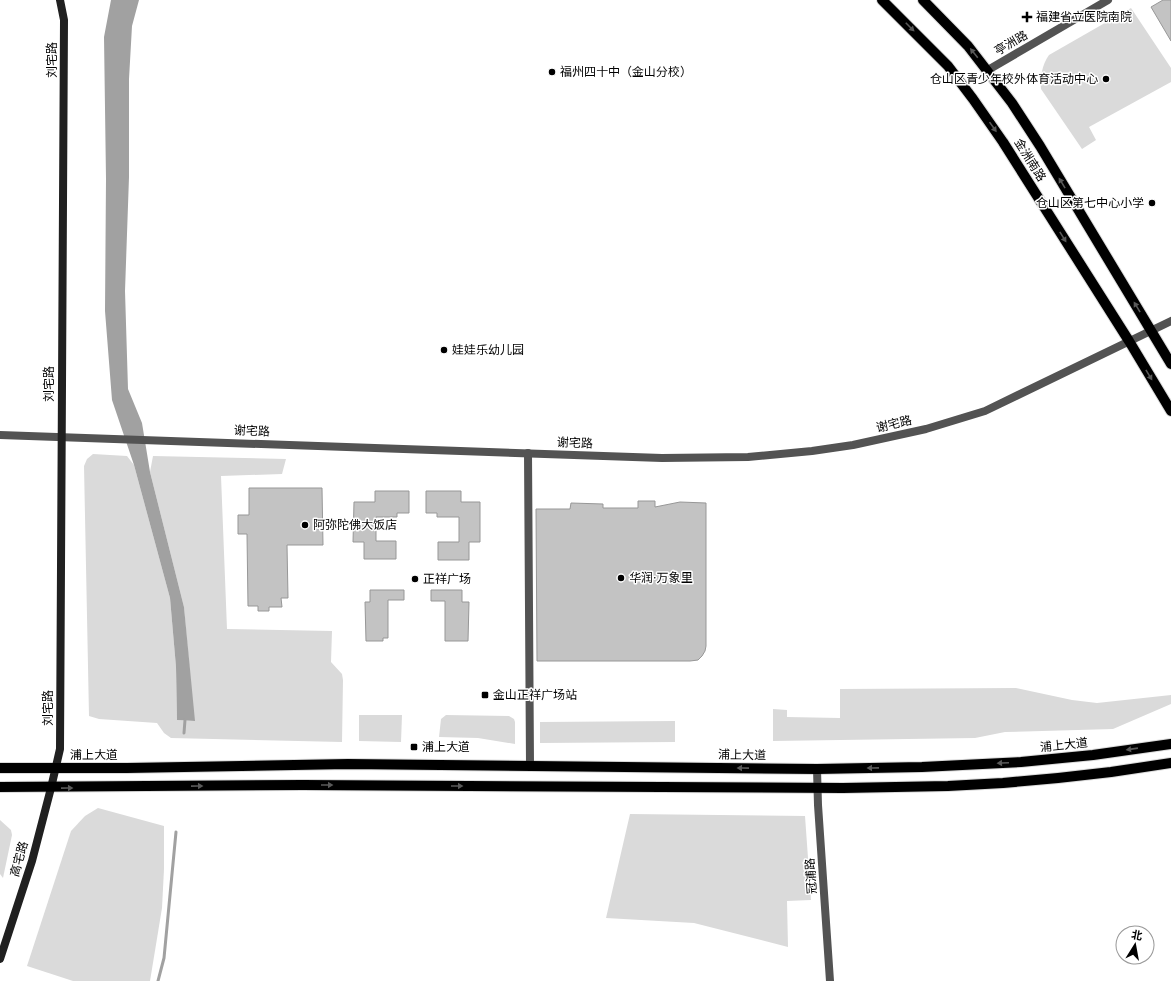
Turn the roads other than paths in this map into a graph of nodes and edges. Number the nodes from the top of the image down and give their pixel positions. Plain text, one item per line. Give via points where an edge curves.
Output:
1 (60, 0) edge
2 (882, 0) edge
3 (923, 0) edge
4 (1108, 0) edge
5 (988, 70) junction
6 (1171, 321) edge
7 (1151, 331) junction
8 (1129, 342) junction
9 (1171, 364) edge
10 (1171, 412) edge
11 (0, 435) edge
12 (61, 437) junction
13 (528, 453) junction
14 (1171, 744) edge
15 (1171, 763) edge
16 (530, 765) junction
17 (0, 768) edge
18 (56, 768) junction
19 (817, 769) junction
20 (0, 787) edge
21 (817, 787) junction
22 (52, 788) junction
23 (0, 959) edge
24 (830, 981) edge

1 - 12 main road, 刘宅路 via 64,20
2 -> 8 main road, 金洲南路 via 948,66 973,99 1003,142
5 -> 3 main road, 金洲南路
4 - 5 street, 亭洲路
7 -> 5 main road, 金洲南路 via 1040,146
6 - 7 street, 谢宅路
7 - 8 street, 谢宅路
7 - 9 main road, 金洲南路
8 -> 10 main road, 金洲南路
8 - 13 street, 谢宅路 via 985,411 926,429 853,445 741,457 662,458
11 - 12 street, 谢宅路
12 - 13 street, 谢宅路
12 - 18 main road, 刘宅路 via 60,749
13 - 16 street
14 -> 19 main road, 浦上大道 via 1035,761
15 - 21 main road via 1084,776 996,784
16 - 18 main road, 浦上大道 via 348,764
19 -> 16 main road, 浦上大道
17 - 18 main road, 浦上大道
18 - 22 main road, 刘宅路
19 - 21 street, 冠浦路
20 - 22 main road
22 -> 21 main road via 303,785
21 - 24 street, 冠浦路
22 - 23 main road, 高宅路

